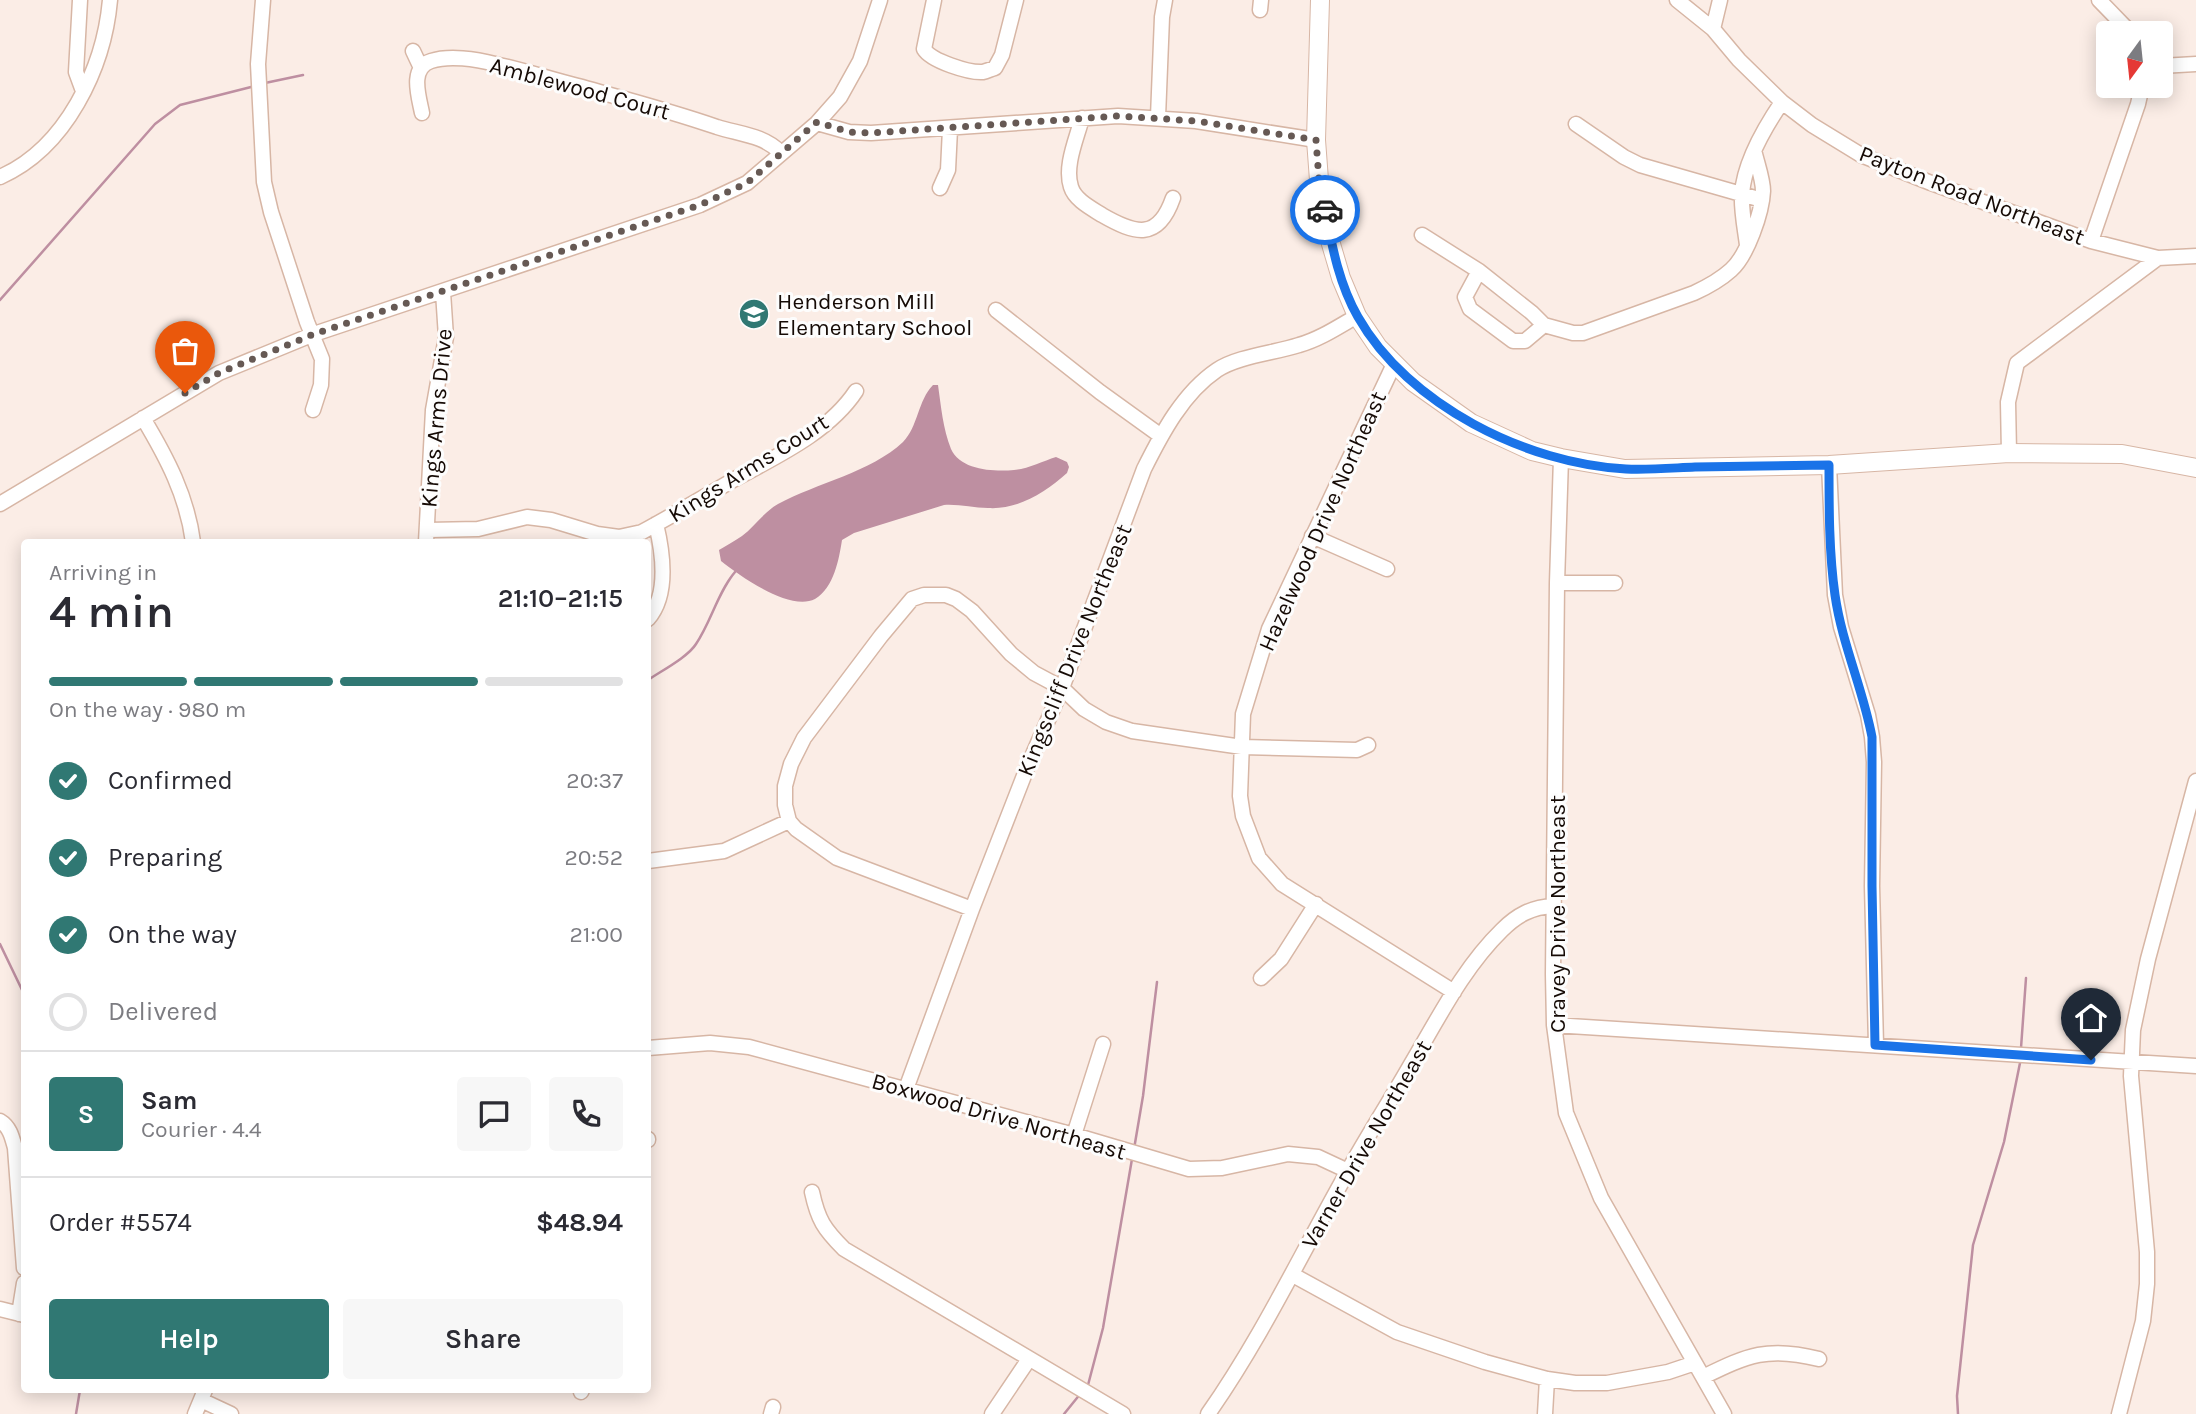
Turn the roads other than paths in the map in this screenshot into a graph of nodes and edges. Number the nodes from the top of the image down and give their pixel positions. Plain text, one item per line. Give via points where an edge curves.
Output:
1 (80, 0) edge
2 (110, 0) edge
3 (263, 0) edge
4 (880, 0) edge
5 (934, 0) edge
6 (1016, 0) edge
7 (1165, 0) edge
8 (1320, 0) edge
9 (1677, 0) edge
10 (1720, 0) edge
11 (2099, 0) edge
12 (2119, 21) edge
13 (1713, 29) junction
14 (413, 51) dead end
15 (2196, 65) edge
16 (2174, 66) edge
17 (421, 68) junction
18 (83, 91) junction
19 (2139, 98) edge
20 (1782, 102) junction
21 (422, 113) dead end
22 (1158, 117) junction
23 (1082, 118) junction
24 (817, 122) junction
25 (1576, 124) dead end
26 (950, 129) junction
27 (1316, 140) junction
28 (781, 153) junction
29 (1755, 154) junction
30 (0, 177) edge
31 (940, 188) dead end
32 (1742, 194) junction
33 (1173, 198) dead end
34 (1762, 200) junction
35 (1422, 235) dead end
36 (2091, 240) junction
37 (1746, 245) junction
38 (2196, 256) edge
39 (2158, 258) junction
40 (1479, 271) junction
41 (443, 292) junction
42 (996, 310) dead end
43 (1357, 316) junction
44 (1544, 325) junction
45 (314, 334) junction
46 (1394, 364) junction
47 (856, 391) dead end
48 (313, 410) dead end
49 (143, 418) junction
50 (1161, 436) junction
51 (2009, 453) junction
52 (1561, 458) junction
53 (1829, 465) junction
54 (2196, 468) edge
55 (0, 504) edge
56 (656, 524) junction
57 (427, 536) edge
58 (1312, 536) junction
59 (192, 539) edge
60 (1387, 569) dead end
61 (1557, 583) junction
62 (1615, 583) dead end
63 (651, 613) edge
64 (1062, 688) junction
65 (1368, 745) dead end
66 (1242, 747) junction
67 (2196, 781) edge
68 (789, 821) junction
69 (651, 862) edge
70 (1316, 904) junction
71 (1553, 906) junction
72 (972, 909) junction
73 (1261, 978) dead end
74 (1454, 992) junction
75 (1555, 1025) junction
76 (1103, 1044) dead end
77 (1875, 1045) junction
78 (651, 1048) edge
79 (2130, 1063) junction
80 (2196, 1066) edge
81 (906, 1089) junction
82 (0, 1121) edge
83 (1074, 1135) junction
84 (1348, 1171) junction
85 (812, 1192) dead end
86 (21, 1228) edge
87 (1293, 1275) junction
88 (0, 1308) edge
89 (21, 1314) edge
90 (1029, 1359) junction
91 (1819, 1359) dead end
92 (1695, 1363) junction
93 (1703, 1377) junction
94 (1546, 1379) junction
95 (200, 1401) edge
96 (231, 1414) edge
97 (992, 1414) edge
98 (1123, 1414) edge
99 (1208, 1414) edge
100 (1545, 1414) edge
101 (1724, 1414) edge
102 (2119, 1414) edge

1 - 18 street via 76,72
2 - 18 street via 102,47
3 - 45 street via 258,64 264,182
4 - 24 street via 860,61 840,97
5 - 6 street via 925,41 926,62 977,71 995,68
7 - 22 street
8 - 27 main road
9 - 13 street, Payton Road Northeast
10 - 13 street
11 - 12 street
13 - 20 street, Payton Road Northeast
14 - 17 street
15 - 16 street
17 - 21 street via 417,88
17 - 28 street, Amblewood Court via 430,61 456,59 494,63 685,115 755,137
18 - 30 street via 54,135 32,157
19 - 36 street
20 - 29 street via 1763,130
20 - 36 street, Payton Road Northeast via 1861,155
22 - 23 street
22 - 27 street
23 - 26 street
23 - 33 street via 1068,173 1069,191 1125,228 1139,231 1160,221
24 - 26 street via 849,132
24 - 28 street
25 - 32 street via 1640,165
26 - 31 street via 948,170
27 - 43 main road via 1331,244
28 - 41 street via 747,183 700,205
29 - 32 street
29 - 34 street
32 - 34 street
32 - 37 street
34 - 37 street
35 - 40 street
36 - 39 street, Payton Road Northeast
37 - 44 street via 1733,269 1694,293 1583,332
38 - 39 street, Payton Road Northeast
39 - 51 street via 2017,363 2008,402
40 - 44 street
40 - 44 street via 1465,297 1470,309 1513,341 1525,341
41 - 45 street
41 - 57 street, Kings Arms Drive via 446,337 433,411
42 - 50 street
43 - 46 main road
43 - 50 street, Kingscliff Drive Northeast via 1302,344 1218,369 1195,389
45 - 48 street via 322,359 321,385
45 - 49 street via 219,373
46 - 52 main road via 1471,423 1532,451
46 - 58 street, Hazelwood Drive Northeast
47 - 56 street, Kings Arms Court via 827,422 799,442
49 - 55 street
49 - 59 street via 174,473
50 - 64 street, Kingscliff Drive Northeast via 1144,469
51 - 53 main road
51 - 54 main road via 2122,454
52 - 53 main road via 1625,469
52 - 61 street, Cravey Drive Northeast
53 - 77 street via 1835,595 1872,737
56 - 57 street, Kings Arms Court via 619,537 527,517
56 - 63 street via 663,551 661,592
58 - 60 street
58 - 66 street, Hazelwood Drive Northeast via 1269,629 1243,714
61 - 62 street
61 - 71 street, Cravey Drive Northeast
64 - 66 street via 1084,709 1132,731
64 - 68 street via 1011,654 956,599 946,595 912,599 804,738 785,786
64 - 72 street, Kingscliff Drive Northeast
65 - 66 street via 1357,750
66 - 70 street, Hazelwood Drive Northeast via 1243,816 1259,858 1282,884
67 - 79 street via 2148,959
68 - 69 street via 724,851
68 - 72 street via 837,858
70 - 73 street via 1281,959
70 - 74 street, Hazelwood Drive Northeast
71 - 74 street, Varner Drive Northeast via 1524,912 1502,930
71 - 75 street, Cravey Drive Northeast
72 - 81 street, Kingscliff Drive Northeast
74 - 84 street, Varner Drive Northeast
75 - 77 street
75 - 92 street, Cravey Drive Northeast via 1566,1113 1601,1198
76 - 83 street
77 - 79 street
78 - 81 street, Boxwood Drive Northeast via 710,1043 749,1047
79 - 80 street
79 - 102 street via 2147,1284 2143,1321
81 - 83 street, Boxwood Drive Northeast
82 - 86 street via 11,1133 15,1148
83 - 84 street, Boxwood Drive Northeast via 1189,1169 1222,1168 1288,1154 1318,1157
84 - 87 street, Varner Drive Northeast
85 - 90 street via 818,1217 844,1249
87 - 94 street via 1397,1332
87 - 99 street, Varner Drive Northeast
88 - 89 street
90 - 97 street
90 - 98 street
91 - 93 street via 1758,1354
92 - 93 street, Cravey Drive Northeast
92 - 94 street via 1607,1383
93 - 101 street, Cravey Drive Northeast
94 - 100 street
95 - 96 street

